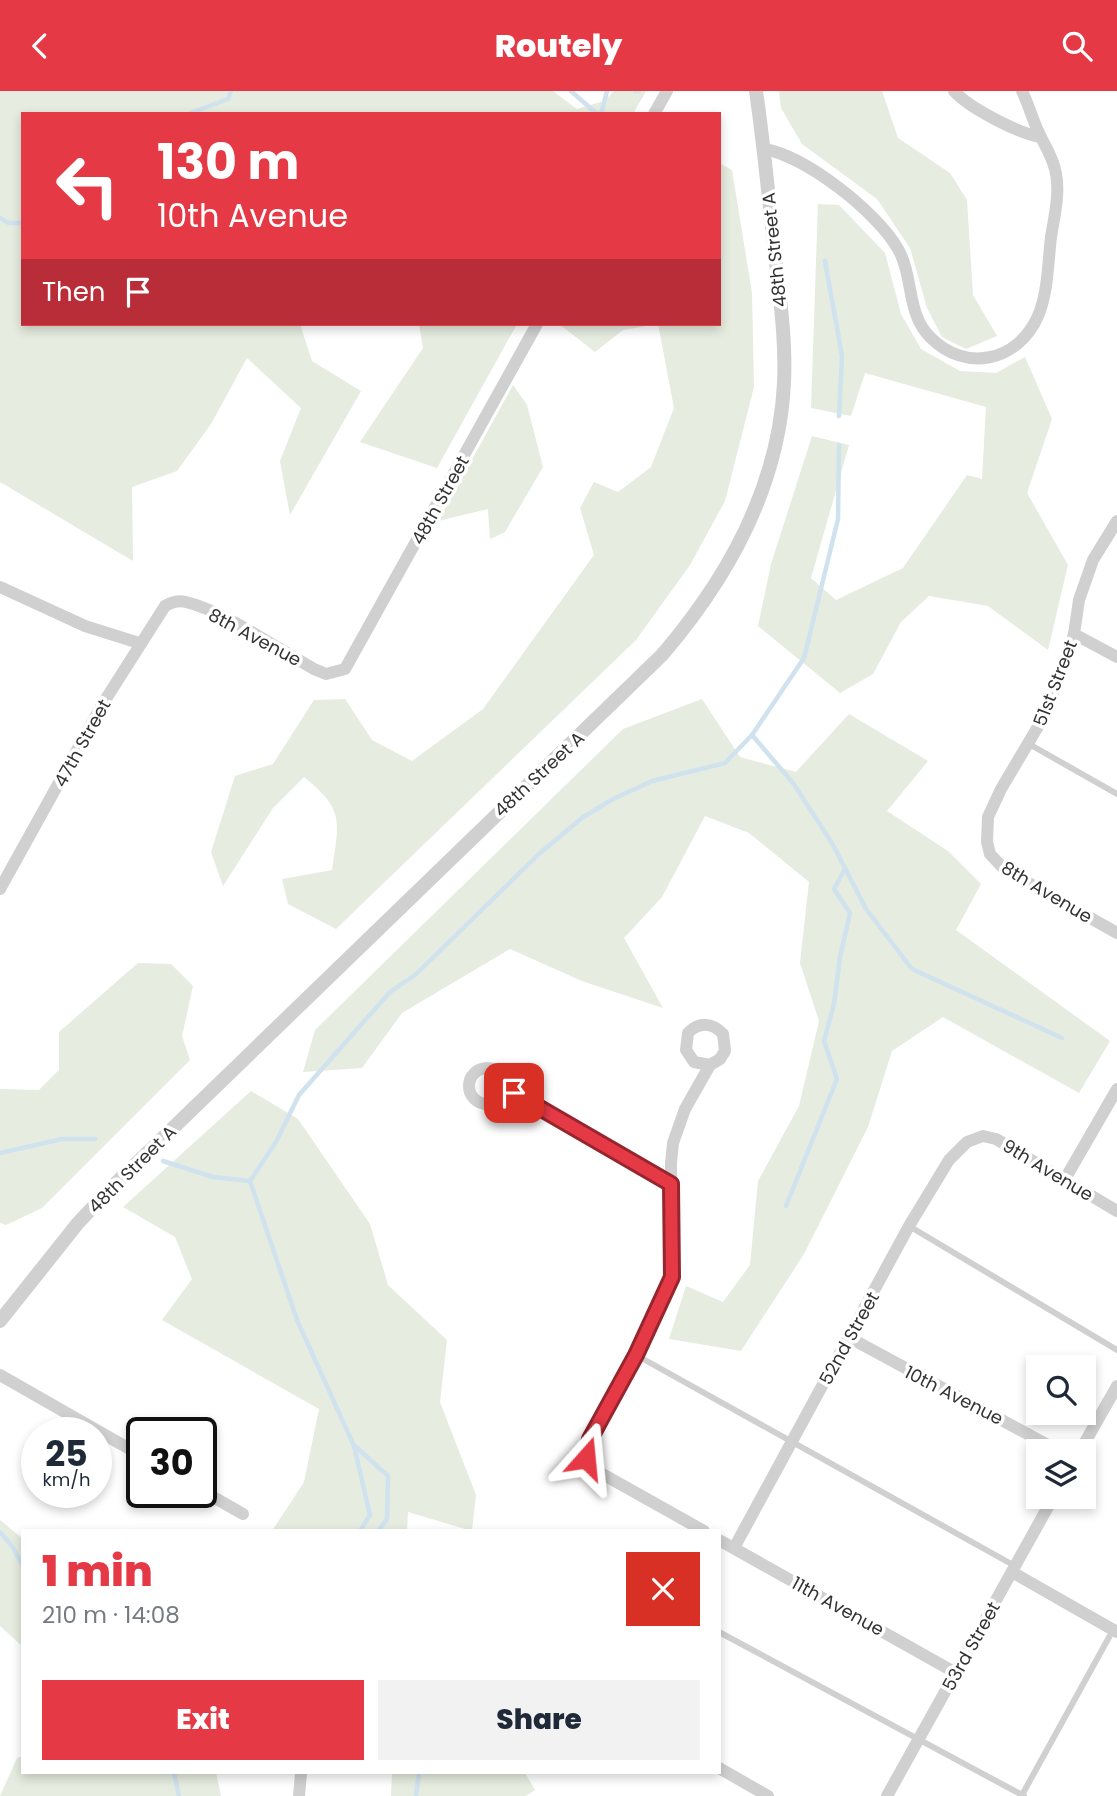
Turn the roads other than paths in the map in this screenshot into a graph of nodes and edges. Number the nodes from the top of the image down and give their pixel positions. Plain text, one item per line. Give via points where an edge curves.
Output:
1 (667, 91) edge
2 (756, 91) edge
3 (954, 91) edge
4 (1022, 91) edge
5 (655, 112) edge
6 (1040, 137) junction
7 (764, 149) junction
8 (536, 326) edge
9 (1117, 521) edge
10 (0, 587) edge
11 (172, 602) joint
12 (1074, 634) junction
13 (139, 643) junction
14 (1117, 657) edge
15 (338, 673) joint
16 (1029, 744) junction
17 (1117, 794) edge
18 (987, 842) joint
19 (0, 889) edge
20 (1117, 933) edge
21 (710, 1065) dead end
22 (505, 1089) dead end
23 (1117, 1089) edge
24 (976, 1138) joint
25 (1065, 1179) junction
26 (671, 1184) junction
27 (1117, 1211) edge
28 (909, 1226) junction
29 (0, 1321) edge
30 (850, 1338) junction
31 (1117, 1349) edge
32 (636, 1355) junction
33 (0, 1375) edge
34 (1117, 1386) edge
35 (1037, 1439) edge
36 (1087, 1439) edge
37 (793, 1442) junction
38 (126, 1447) edge
39 (217, 1499) edge
40 (1048, 1509) edge
41 (243, 1514) dead end
42 (700, 1529) edge
43 (721, 1541) edge
44 (734, 1548) junction
45 (1013, 1569) junction
46 (1115, 1631) edge
47 (721, 1633) edge
48 (956, 1673) junction
49 (919, 1739) junction
50 (721, 1769) edge
51 (301, 1774) edge
52 (1023, 1795) edge
53 (299, 1796) edge
54 (768, 1796) edge
55 (887, 1796) edge

1 - 5 street
2 - 7 street, 48th Street A
3 - 6 street via 987,113
4 - 6 street
6 - 7 street via 1057,176 1041,305 1030,330 1017,344 989,360 955,355 930,337 910,297 898,249 864,208 814,172
7 - 29 street, 48th Street A via 784,384 767,475 724,574 662,655 78,1223
8 - 15 street, 48th Street via 352,659
9 - 12 street, 51st Street via 1093,561 1079,600
10 - 13 street via 85,626
11 - 13 street, 47th Street
11 - 15 street, 8th Avenue via 187,602 230,621 313,669
12 - 14 street
12 - 16 street, 51st Street via 1046,713
13 - 19 street, 47th Street
16 - 17 lane
16 - 18 street, 51st Street via 993,804 985,828
18 - 20 street, 8th Avenue via 990,854 1004,869
21 - 26 street via 677,1129
22 - 26 street
23 - 25 street
24 - 25 street, 9th Avenue via 996,1139
24 - 28 street, 52nd Street via 949,1160
25 - 27 street, 9th Avenue
26 - 32 street via 672,1277
28 - 30 street, 52nd Street
28 - 31 lane
30 - 35 street, 10th Avenue
30 - 37 street, 52nd Street
32 - 37 lane
32 - 42 street via 597,1424 586,1458 597,1471
33 - 38 street
34 - 36 street
37 - 44 street, 52nd Street
37 - 45 lane
39 - 41 street
40 - 45 street, 53rd Street
43 - 44 street, 11th Avenue
44 - 48 street, 11th Avenue
45 - 46 street
45 - 48 street, 53rd Street
46 - 52 lane
47 - 49 lane
48 - 49 street, 53rd Street
49 - 52 lane
49 - 55 street, 53rd Street
50 - 54 street
51 - 53 street

